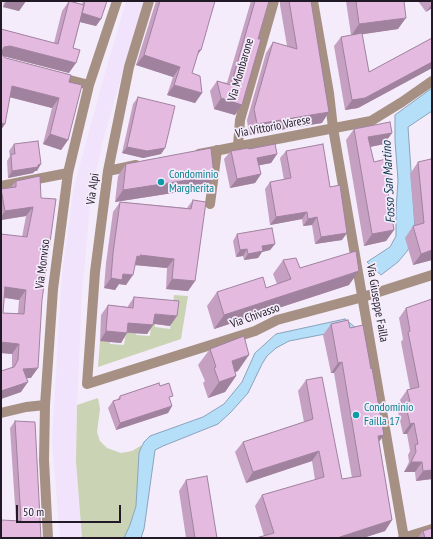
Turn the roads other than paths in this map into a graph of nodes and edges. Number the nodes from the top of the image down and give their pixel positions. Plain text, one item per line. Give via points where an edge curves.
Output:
1 (117, 1) edge
2 (149, 1) edge
3 (274, 1) edge
4 (313, 1) edge
5 (45, 74) edge
6 (432, 81) edge
7 (89, 86) junction
8 (333, 128) junction
9 (238, 146) junction
10 (217, 150) junction
11 (186, 156) edge
12 (147, 163) edge
13 (108, 170) junction
14 (68, 173) junction
15 (1, 186) edge
16 (210, 204) dead end
17 (432, 275) edge
18 (363, 297) junction
19 (87, 384) joint
20 (45, 405) junction
21 (1, 413) edge
22 (432, 529) edge
23 (48, 538) edge
24 (404, 538) edge

1 - 7 street, Via Monviso
2 - 13 street, Via Alpi via 129,67
3 - 9 street, Via Mombarone via 240,120
4 - 8 street, Via Giuseppe Failla via 330,93
5 - 7 street
6 - 8 street, Via Vittorio Varese via 371,121
7 - 14 street, Via Monviso
8 - 9 street, Via Vittorio Varese
8 - 18 street, Via Giuseppe Failla
9 - 10 street, Via Vittorio Varese
10 - 11 street, Via Vittorio Varese
10 - 16 street
12 - 13 street
13 - 19 street, Via Alpi via 95,272
14 - 15 street
14 - 20 street, Via Monviso via 51,300
17 - 18 street, Via Chivasso
18 - 19 street, Via Chivasso via 277,320 255,331
18 - 24 street, Via Giuseppe Failla
20 - 21 street
20 - 23 street, Via Monviso via 44,460
22 - 24 street

